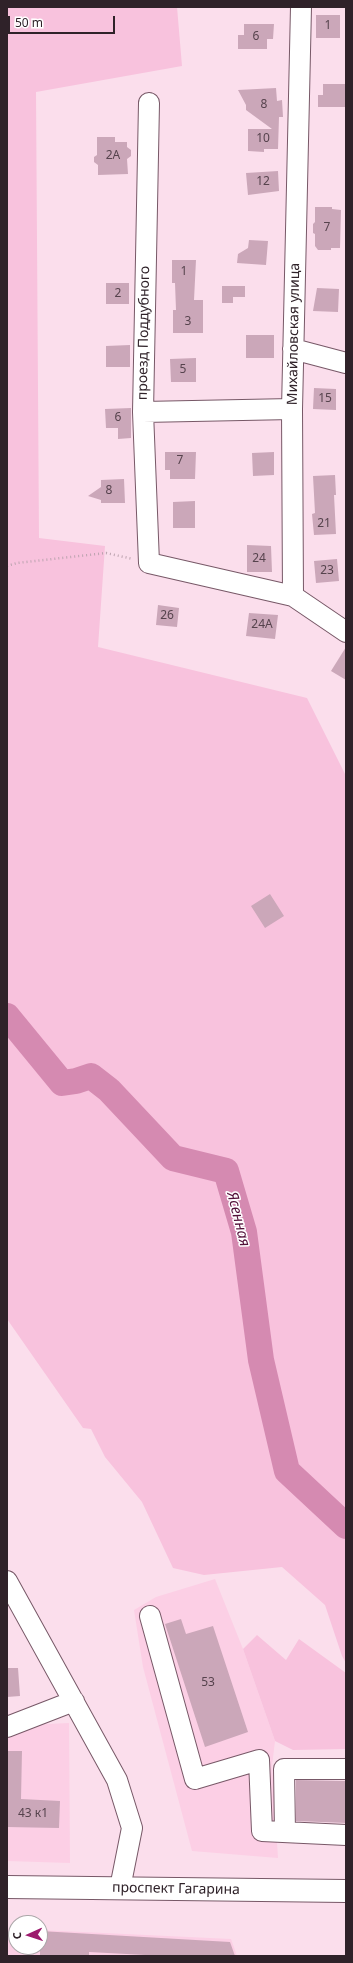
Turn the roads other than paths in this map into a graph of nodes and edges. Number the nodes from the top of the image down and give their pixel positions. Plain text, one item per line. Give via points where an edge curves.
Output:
1 (301, 7) edge
2 (149, 103) dead end
3 (293, 349) junction
4 (346, 363) edge
5 (292, 409) junction
6 (143, 412) junction
7 (293, 596) junction
8 (346, 632) edge
9 (7, 1581) edge
10 (150, 1616) dead end
11 (74, 1701) junction
12 (7, 1727) edge
13 (346, 1769) edge
14 (285, 1832) junction
15 (346, 1835) edge
16 (7, 1887) edge
17 (120, 1888) junction
18 (346, 1891) edge

1 - 3 street, Михайловская улица
2 - 6 street, проезд Поддубного
3 - 4 street
3 - 5 street, Михайловская улица
5 - 6 street
5 - 7 street, Михайловская улица
6 - 7 street, проезд Поддубного via 149,563
7 - 8 street
9 - 11 street
10 - 14 street via 195,1779 259,1760 262,1831
11 - 12 street
11 - 17 street via 117,1780 132,1828
13 - 14 street via 284,1769
14 - 15 street
16 - 17 main road, проспект Гагарина
17 - 18 main road, проспект Гагарина

